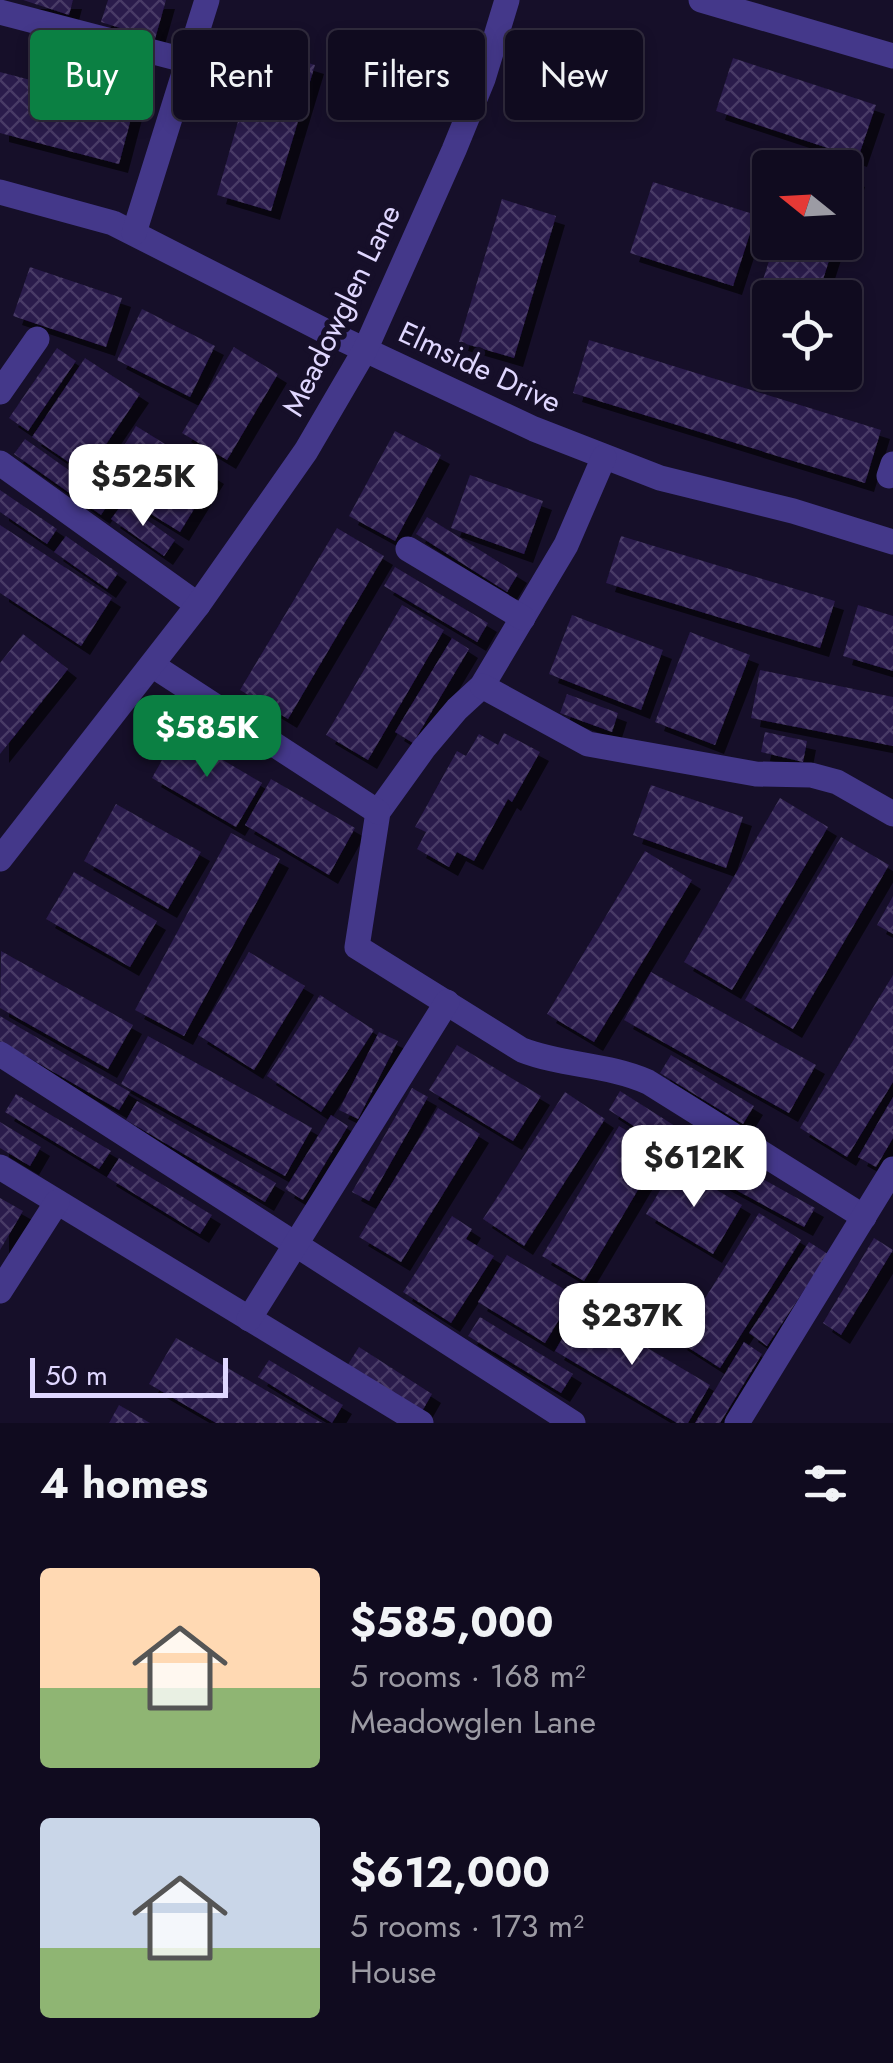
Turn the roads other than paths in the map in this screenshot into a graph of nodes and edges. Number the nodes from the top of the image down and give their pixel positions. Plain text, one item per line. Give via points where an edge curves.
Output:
1 (207, 0) edge
2 (701, 0) edge
3 (498, 2) edge
4 (0, 12) edge
5 (198, 30) edge
6 (893, 56) edge
7 (173, 57) edge
8 (173, 109) edge
9 (0, 192) edge
10 (134, 233) junction
11 (37, 339) dead end
12 (364, 350) junction
13 (0, 392) edge
14 (604, 457) junction
15 (0, 463) edge
16 (893, 542) edge
17 (408, 550) dead end
18 (198, 605) junction
19 (523, 618) junction
20 (152, 665) junction
21 (482, 686) junction
22 (378, 812) junction
23 (893, 814) edge
24 (0, 859) edge
25 (447, 1002) junction
26 (0, 1054) edge
27 (0, 1167) edge
28 (893, 1169) edge
29 (56, 1202) junction
30 (864, 1217) junction
31 (294, 1244) junction
32 (0, 1290) edge
33 (249, 1319) junction
34 (421, 1423) edge
35 (573, 1423) edge
36 (738, 1423) edge

1 - 5 street
2 - 6 street
3 - 12 street, Meadowglen Lane via 484,79
4 - 7 street
8 - 10 street
9 - 10 street, Elmside Drive
10 - 12 street, Elmside Drive
11 - 13 street
12 - 14 street, Elmside Drive
12 - 18 street, Meadowglen Lane via 306,450
14 - 16 street, Elmside Drive
14 - 19 street via 566,545
15 - 18 street
17 - 19 street
18 - 20 street, Meadowglen Lane
19 - 21 street
20 - 22 street
20 - 24 street, Meadowglen Lane
21 - 22 street via 424,748
21 - 23 street via 588,744 756,774 811,775
22 - 25 street via 357,947
25 - 30 street via 522,1050 648,1082
25 - 31 street
26 - 31 street
27 - 29 street
28 - 30 street
29 - 32 street
29 - 33 street
30 - 36 street
31 - 33 street
31 - 35 street
33 - 34 street

